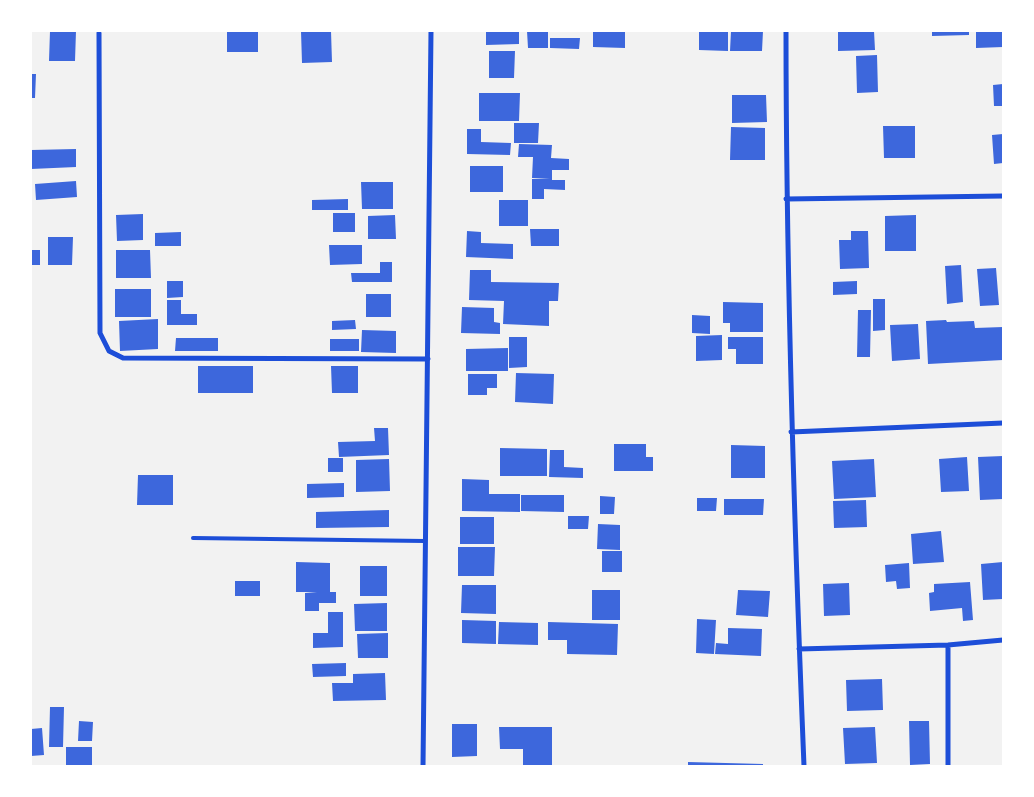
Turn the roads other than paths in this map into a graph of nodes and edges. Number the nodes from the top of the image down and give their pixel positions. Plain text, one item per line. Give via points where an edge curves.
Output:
1 (431, 31) edge
2 (786, 31) edge
3 (99, 33) dead end
4 (1003, 196) edge
5 (786, 199) junction
6 (428, 359) junction
7 (1003, 423) edge
8 (791, 432) junction
9 (193, 538) dead end
10 (425, 541) junction
11 (1003, 640) edge
12 (948, 645) junction
13 (799, 649) junction
14 (423, 766) edge
15 (804, 766) edge
16 (948, 766) edge

1 - 6 street
2 - 5 street
3 - 6 street via 100,333 109,351 123,358
4 - 5 street
5 - 8 street
6 - 10 street
7 - 8 street
8 - 13 street
9 - 10 lane
10 - 14 street
11 - 12 street
12 - 13 street
12 - 16 street
13 - 15 street

